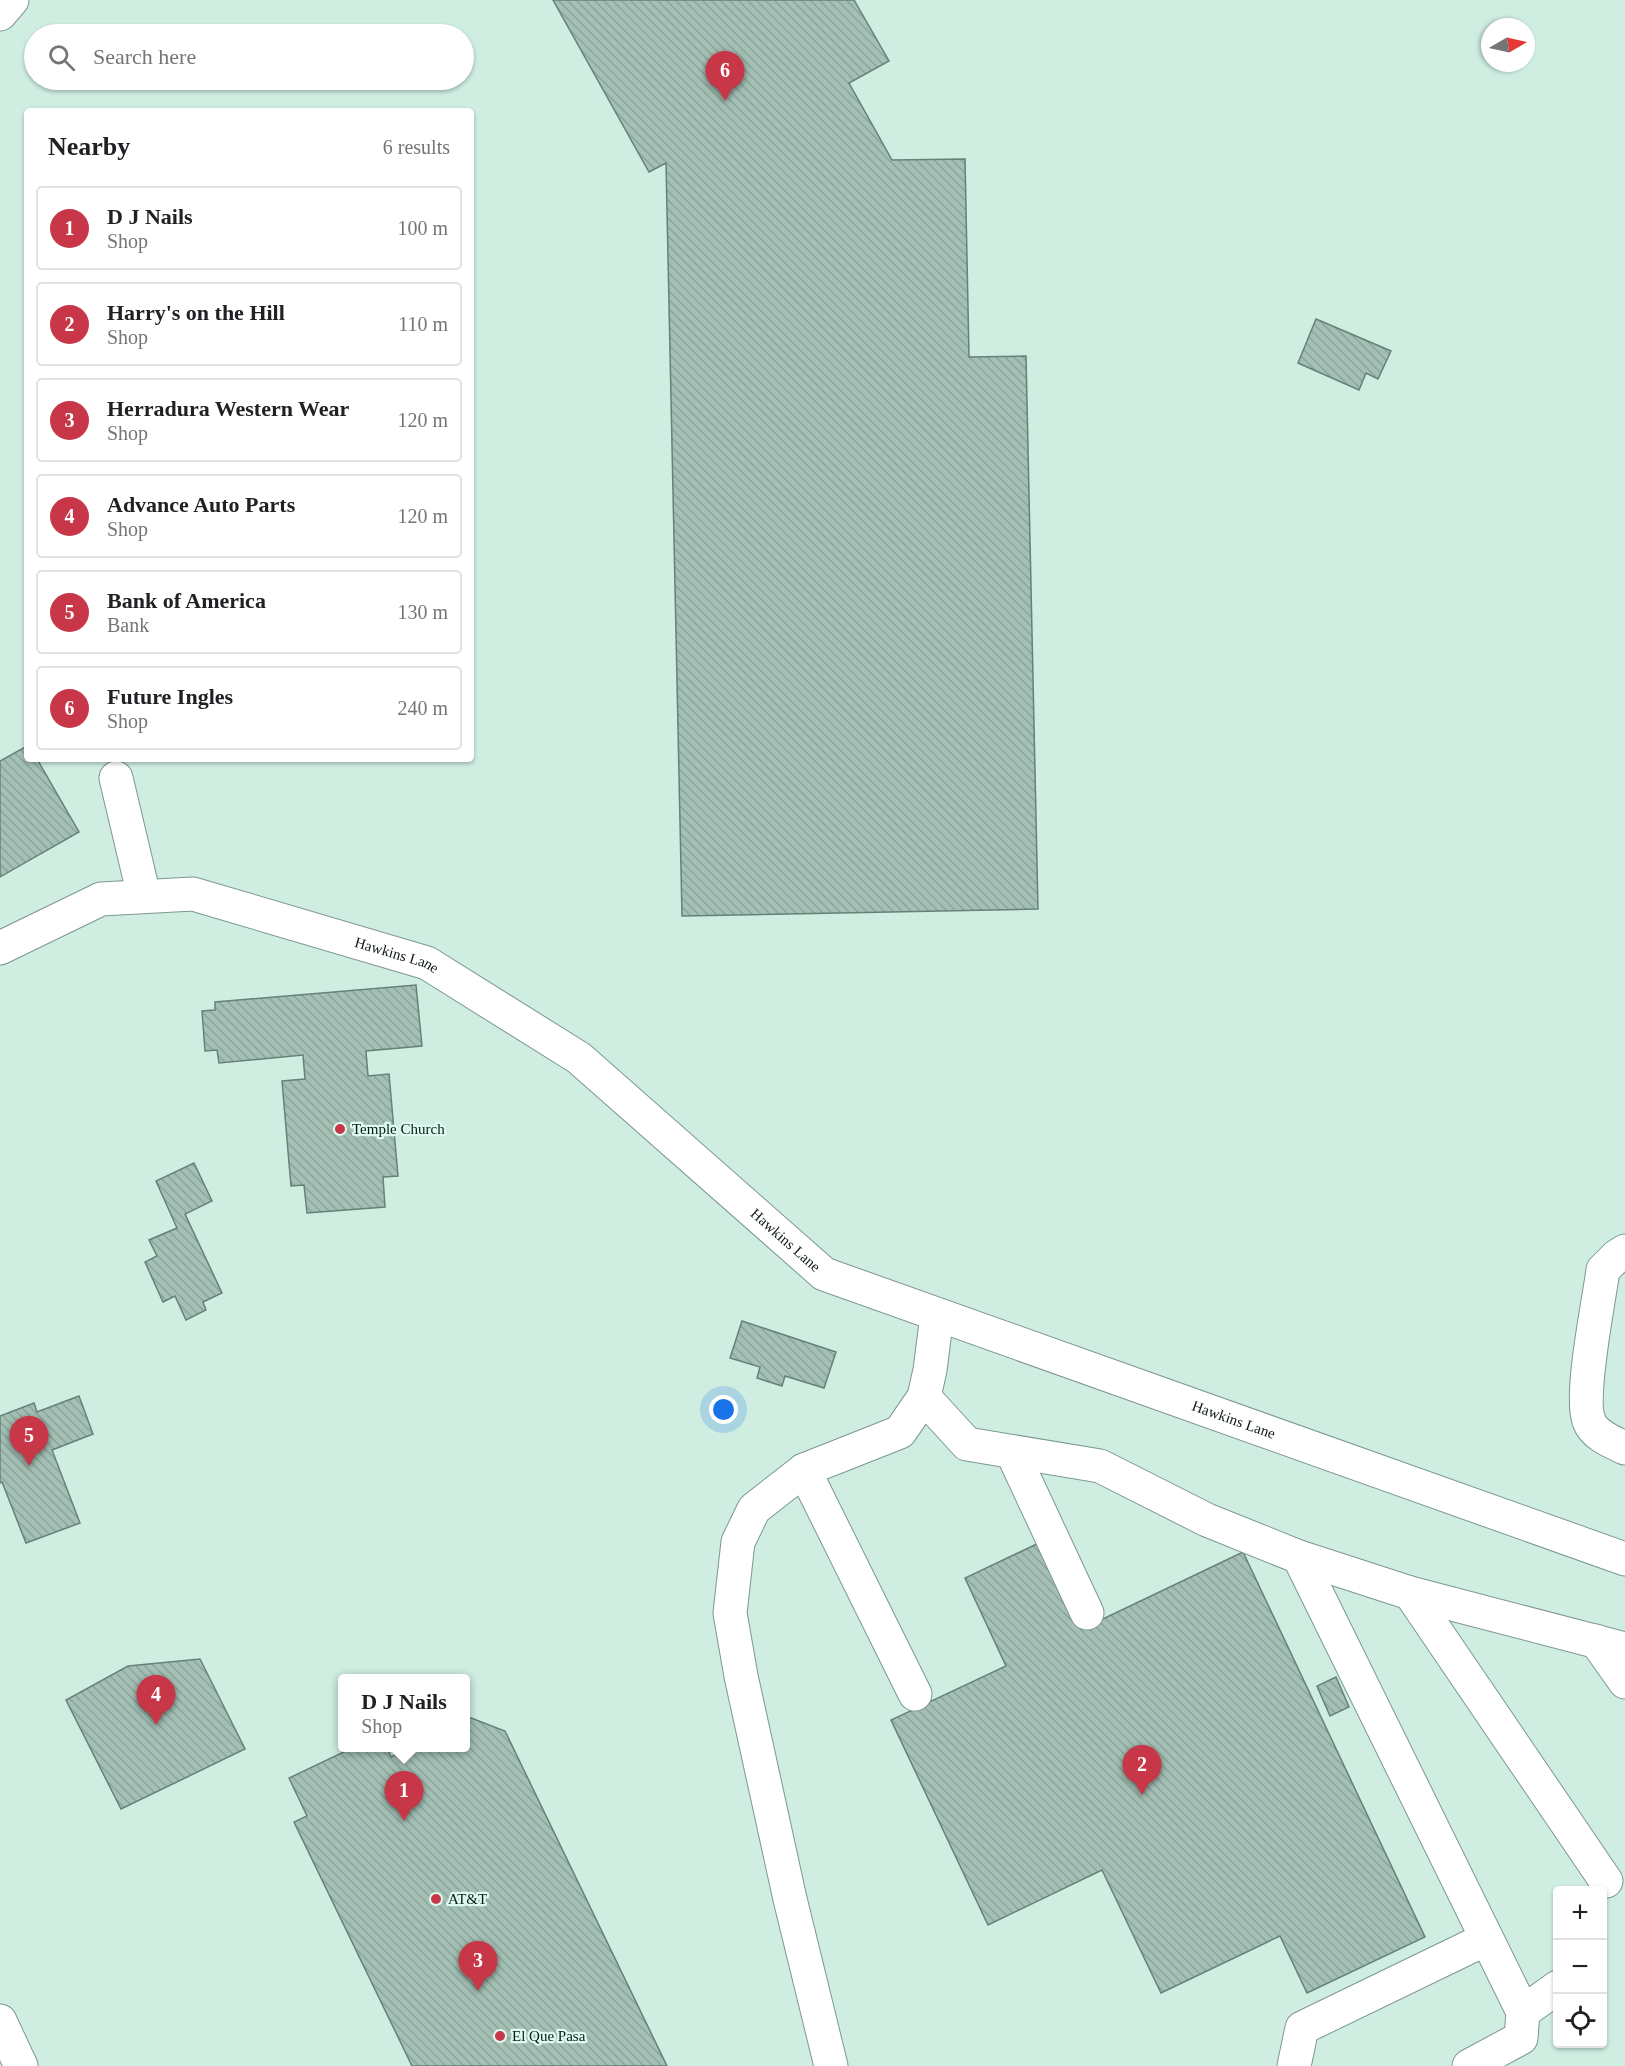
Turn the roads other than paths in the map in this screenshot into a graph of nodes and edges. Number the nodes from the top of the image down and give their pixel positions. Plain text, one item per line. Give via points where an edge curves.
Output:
1 (12, 0) edge
2 (0, 14) edge
3 (117, 778) dead end
4 (144, 897) junction
5 (0, 948) edge
6 (1625, 1251) edge
7 (937, 1315) junction
8 (924, 1397) junction
9 (1625, 1448) edge
10 (1012, 1452) junction
11 (804, 1470) junction
12 (1299, 1557) junction
13 (1625, 1559) edge
14 (1410, 1593) junction
15 (1087, 1613) dead end
16 (1611, 1645) edge
17 (1625, 1682) edge
18 (915, 1694) dead end
19 (1606, 1879) edge
20 (1486, 1939) junction
21 (1553, 1991) edge
22 (1522, 2012) junction
23 (0, 2021) edge
24 (21, 2066) edge
25 (831, 2066) edge
26 (1294, 2066) edge
27 (1469, 2066) edge

1 - 2 street
3 - 4 street
4 - 5 street, Hawkins Lane via 101,899
4 - 7 street, Hawkins Lane via 193,894 427,963 579,1058 824,1274
6 - 9 street via 1603,1270 1585,1399 1589,1422 1601,1436
7 - 8 street
7 - 13 street, Hawkins Lane
8 - 10 street via 968,1444
8 - 11 street via 900,1432
10 - 12 street via 1100,1466 1207,1520
10 - 15 street
11 - 18 street
11 - 25 street via 754,1509 738,1542 730,1612 790,1899
12 - 14 street
12 - 20 street
14 - 16 street
14 - 19 street
16 - 17 street
20 - 22 street
20 - 26 street via 1302,2028
21 - 22 street
22 - 27 street via 1521,2038
23 - 24 street

